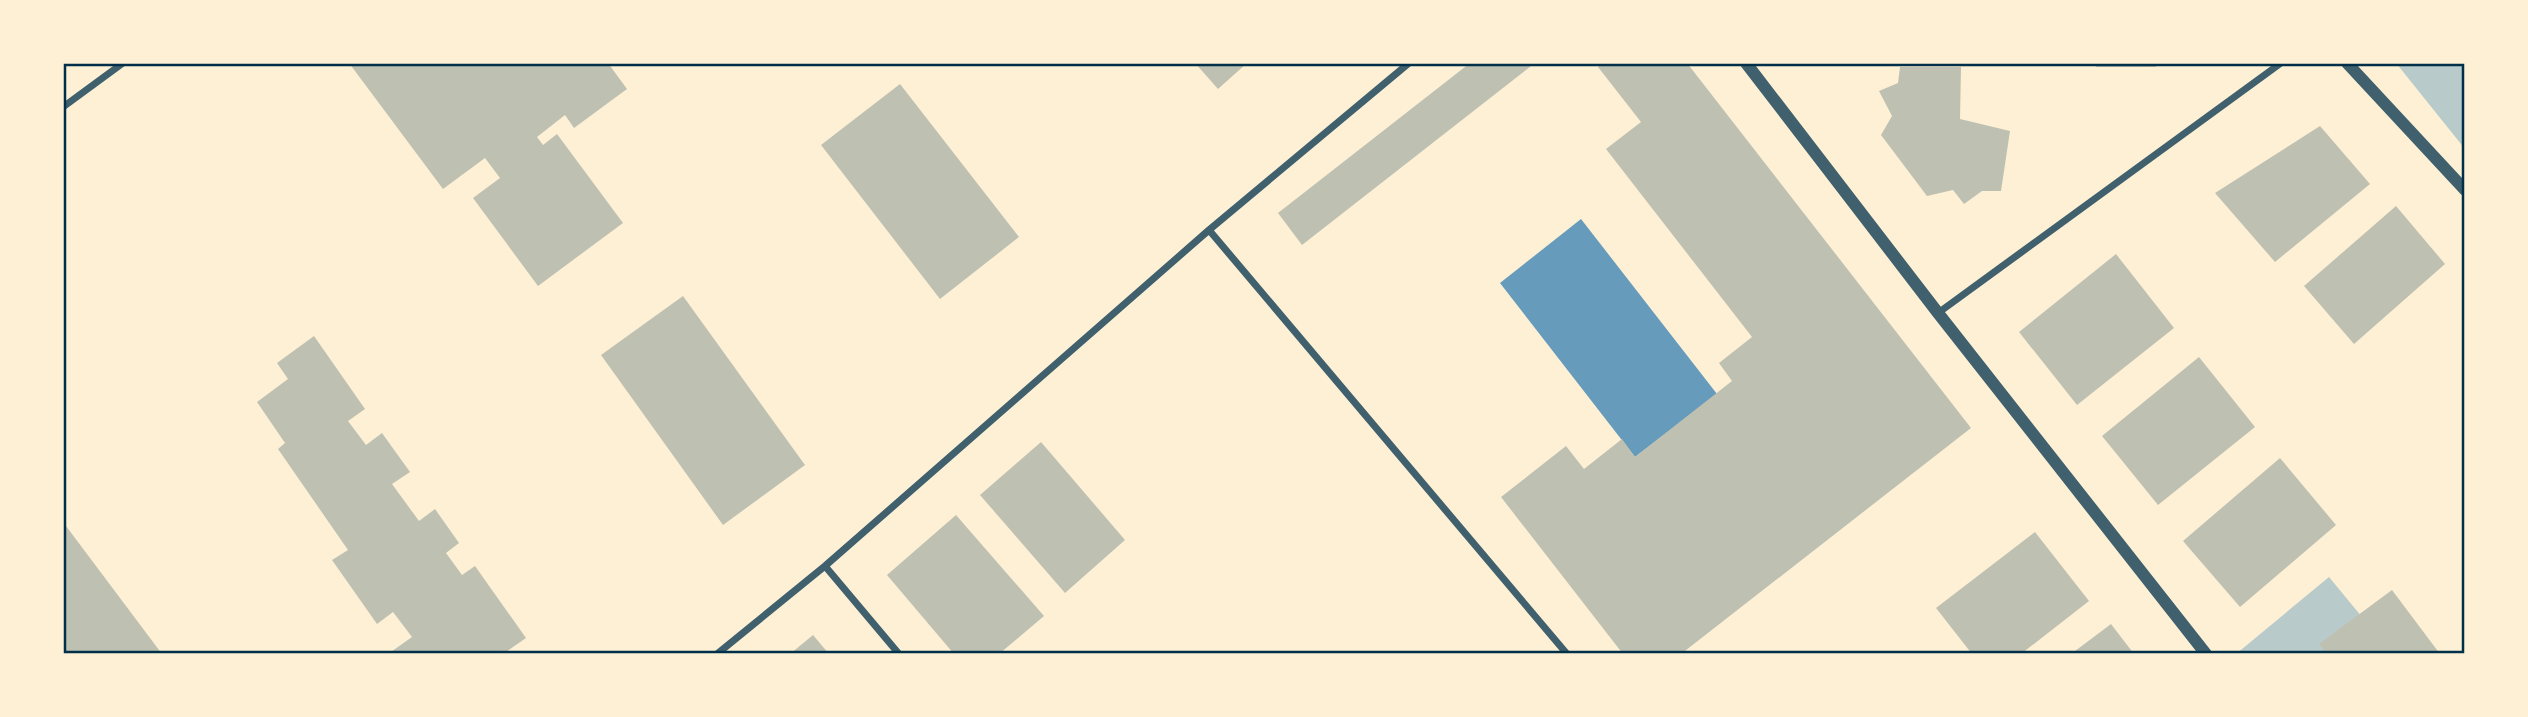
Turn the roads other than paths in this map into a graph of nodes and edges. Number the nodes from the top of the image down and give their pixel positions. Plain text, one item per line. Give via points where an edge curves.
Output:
1 (123, 63) edge
2 (1409, 63) edge
3 (1746, 63) edge
4 (2281, 63) edge
5 (2347, 63) edge
6 (63, 107) edge
7 (2465, 191) edge
8 (1209, 229) junction
9 (1938, 313) junction
10 (825, 566) junction
11 (717, 654) edge
12 (899, 654) edge
13 (1567, 654) edge
14 (2207, 654) edge

1 - 6 street
2 - 8 street
3 - 9 street
4 - 9 street
5 - 7 street
8 - 10 street
8 - 13 street
9 - 14 street
10 - 11 street
10 - 12 street

